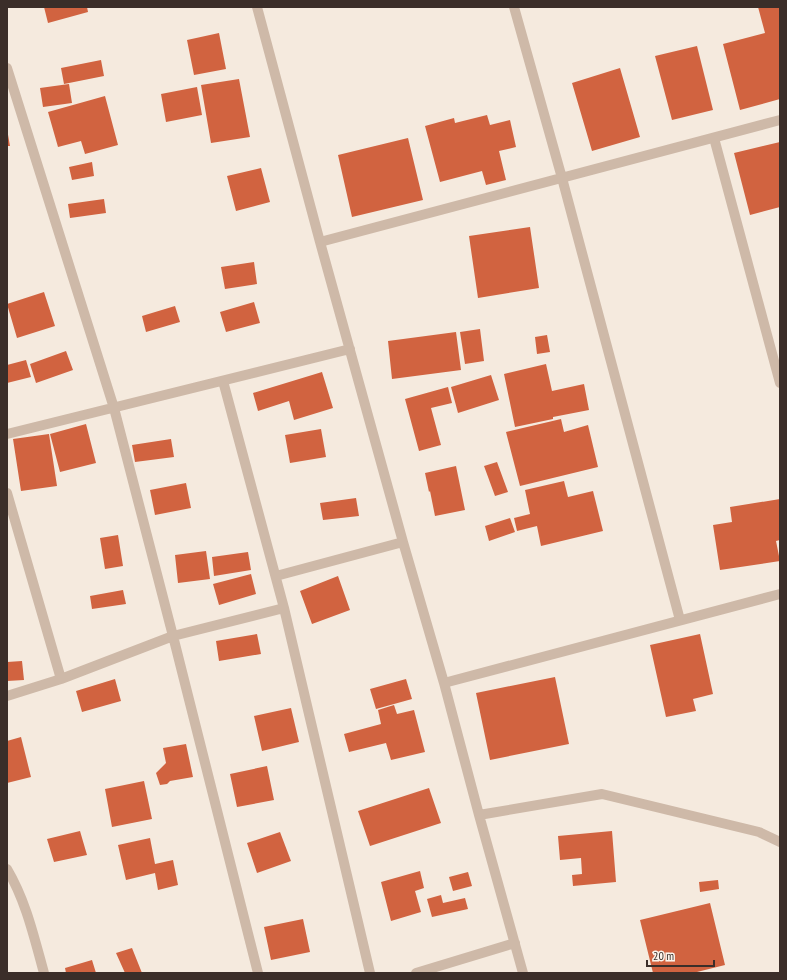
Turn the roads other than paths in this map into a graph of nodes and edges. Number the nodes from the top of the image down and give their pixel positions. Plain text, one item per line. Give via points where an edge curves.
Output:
1 (257, 7) edge
2 (514, 7) edge
3 (7, 68) edge
4 (780, 120) edge
5 (714, 138) junction
6 (562, 178) junction
7 (320, 242) junction
8 (350, 349) junction
9 (223, 381) junction
10 (780, 383) edge
11 (114, 408) junction
12 (7, 434) edge
13 (7, 493) edge
14 (403, 542) junction
15 (276, 576) junction
16 (780, 594) edge
17 (284, 608) junction
18 (680, 620) junction
19 (173, 636) junction
20 (61, 680) junction
21 (444, 683) junction
22 (7, 696) edge
23 (479, 815) junction
24 (780, 842) edge
25 (7, 869) edge
26 (515, 943) junction
27 (44, 973) edge
28 (258, 973) edge
29 (370, 973) edge
30 (416, 973) edge
31 (523, 973) edge

1 - 7 street
2 - 6 street
3 - 11 street
4 - 5 street
5 - 6 street
5 - 10 street
6 - 7 street
6 - 18 street
7 - 8 street
8 - 9 street
8 - 14 street
9 - 11 street
9 - 15 street
11 - 12 street
11 - 19 street
13 - 20 street
14 - 15 street
14 - 21 street
15 - 17 street
16 - 18 street
17 - 19 street
17 - 29 street
18 - 21 street
19 - 20 street
19 - 28 street
20 - 22 street
21 - 23 street
23 - 24 street via 602,794 759,832
23 - 26 street
25 - 27 street via 26,910
26 - 30 street
26 - 31 street

